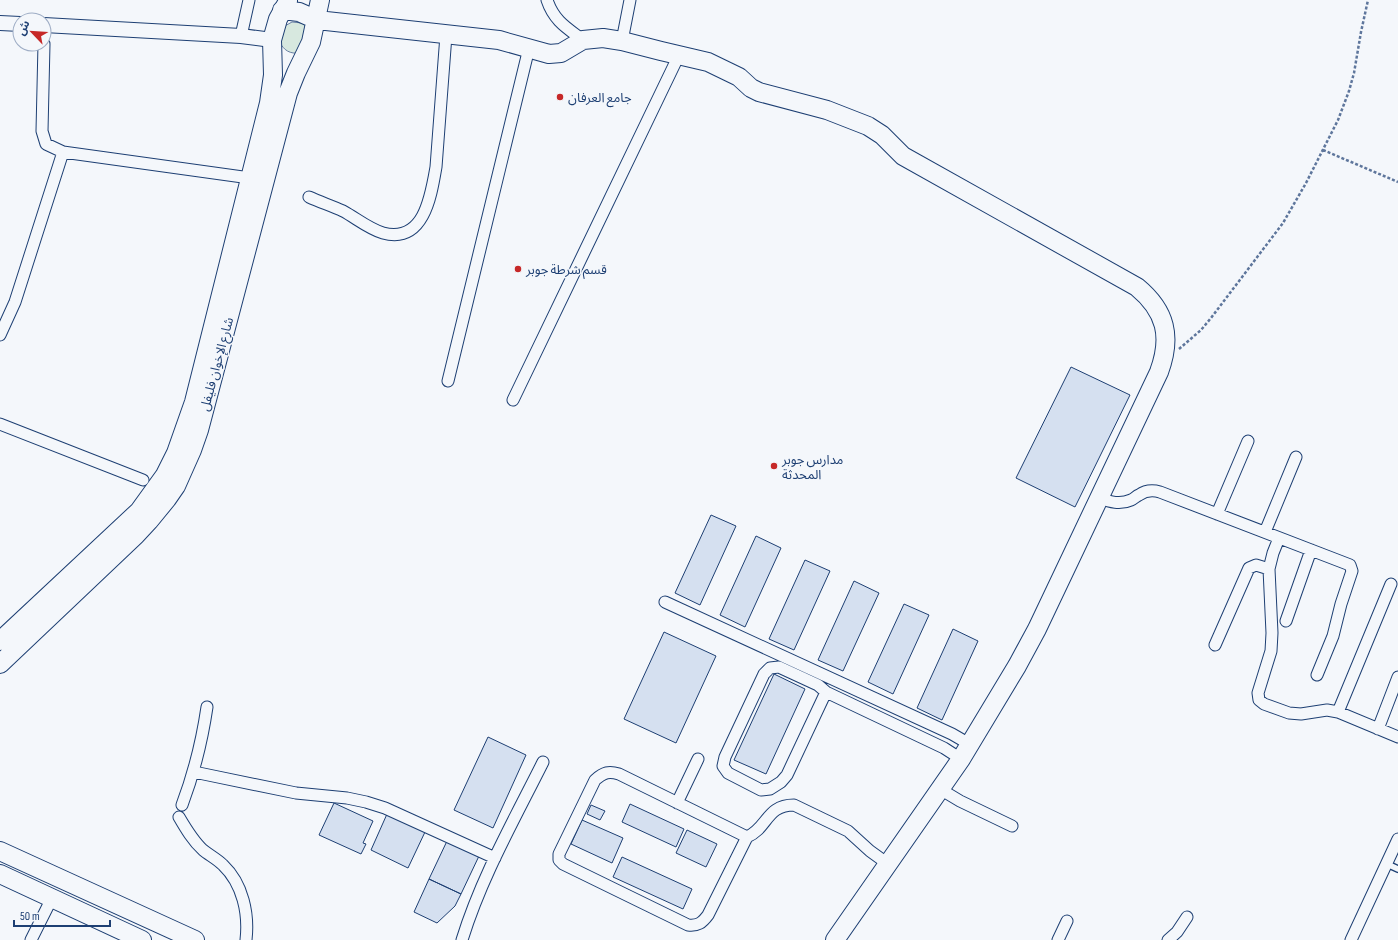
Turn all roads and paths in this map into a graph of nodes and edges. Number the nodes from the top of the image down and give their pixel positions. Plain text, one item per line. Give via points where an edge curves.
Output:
1 (250, 0) edge
2 (320, 0) edge
3 (547, 0) edge
4 (630, 0) edge
5 (1368, 0) edge
6 (285, 5) edge
7 (317, 20) junction
8 (0, 23) edge
9 (12, 24) edge
10 (52, 26) edge
11 (446, 35) junction
12 (241, 36) junction
13 (584, 40) junction
14 (622, 41) junction
15 (272, 45) junction
16 (529, 48) junction
17 (44, 52) edge
18 (679, 54) junction
19 (301, 64) junction
20 (1323, 150) junction
21 (63, 152) junction
22 (250, 178) junction
23 (1398, 182) edge
24 (309, 197) dead end
25 (234, 269) junction
26 (0, 335) edge
27 (1164, 359) junction
28 (448, 380) dead end
29 (513, 400) dead end
30 (0, 424) edge
31 (1248, 441) dead end
32 (1296, 457) dead end
33 (143, 480) dead end
34 (1100, 498) junction
35 (1216, 514) junction
36 (144, 516) junction
37 (1265, 532) junction
38 (1279, 538) junction
39 (1311, 550) junction
40 (1269, 569) junction
41 (1391, 584) dead end
42 (665, 602) dead end
43 (1286, 621) dead end
44 (0, 642) edge
45 (1215, 646) dead end
46 (0, 664) edge
47 (1317, 675) dead end
48 (1398, 677) edge
49 (826, 692) junction
50 (207, 707) dead end
51 (1338, 712) junction
52 (1378, 729) junction
53 (1398, 737) edge
54 (966, 752) junction
55 (698, 759) dead end
56 (543, 762) dead end
57 (194, 772) junction
58 (940, 789) junction
59 (677, 803) junction
60 (182, 805) dead end
61 (179, 817) dead end
62 (1012, 826) dead end
63 (747, 837) junction
64 (1398, 839) edge
65 (0, 851) edge
66 (495, 858) junction
67 (888, 864) junction
68 (1387, 864) junction
69 (1398, 869) edge
70 (0, 874) edge
71 (52, 898) junction
72 (1187, 917) dead end
73 (1067, 921) dead end
74 (31, 940) edge
75 (142, 940) edge
76 (195, 940) edge
77 (246, 940) edge
78 (462, 940) edge
79 (835, 940) edge
80 (1058, 940) edge
81 (1168, 940) edge
82 (1351, 940) edge

1 - 12 street
2 - 7 main road, شارع الإخوان فليفل
3 - 13 street via 557,20
4 - 14 street
5 - 20 path via 1350,91
6 - 7 main road
6 - 15 main road, شارع الإخوان فليفل via 274,29
7 - 11 main road
7 - 19 main road, شارع الإخوان فليفل
8 - 9 street
10 - 12 street
11 - 16 main road via 505,41
11 - 24 street via 436,167 426,210 417,226 399,235 383,233
12 - 15 street
13 - 14 main road via 603,38
13 - 16 main road via 555,54
14 - 18 main road
15 - 19 main road via 285,60
15 - 22 main road, شارع الإخوان فليفل via 273,75 270,103
16 - 28 street
17 - 21 street via 42,130 46,144
18 - 27 main road via 716,65 760,92 827,110 868,126 882,135 910,161 1138,287 1156,306 1162,319 1166,332
18 - 29 street
19 - 25 main road, شارع الإخوان فليفل via 288,93
20 - 23 path
20 - 27 path via 1283,223 1201,330
21 - 22 street
21 - 26 street via 15,302
22 - 25 main road, شارع الإخوان فليفل
25 - 36 main road, شارع الإخوان فليفل via 199,430 192,450 176,486 167,498
27 - 34 main road
30 - 33 street
31 - 35 street
32 - 37 street
34 - 35 street via 1124,502 1142,493 1154,491
34 - 54 main road via 1038,628
35 - 37 street
36 - 44 main road, شارع الإخوان فليفل
36 - 46 main road, شارع الإخوان فليفل via 131,541
37 - 38 street
38 - 39 street
38 - 40 street
39 - 43 street
39 - 47 street via 1352,567 1333,636
40 - 45 street via 1256,565 1249,568
40 - 51 street via 1272,642 1258,693 1259,700 1289,713 1327,710
41 - 51 street
42 - 54 street via 952,734
48 - 52 street
49 - 49 street via 818,685 779,667 770,668 764,674 725,757 724,766 728,773 761,790 770,789 781,782 787,775
49 - 54 street via 944,748
50 - 57 street
51 - 52 street
52 - 53 street
54 - 58 main road
55 - 59 street
56 - 66 street
57 - 60 street
57 - 66 street via 296,793 366,802 385,808
58 - 62 street
58 - 67 main road
59 - 63 street
59 - 63 street via 619,774 610,771 602,773 596,780 559,854 559,860 688,925 695,925 701,923 708,915
61 - 77 street via 194,840 222,864 239,888 246,915
63 - 67 street via 755,834 775,810 784,805 794,805 848,831
64 - 68 street
65 - 76 main road
66 - 78 street via 468,919
67 - 79 main road
68 - 69 lane
68 - 82 street
70 - 71 main road
71 - 74 street
71 - 75 main road
72 - 81 street
73 - 80 street

